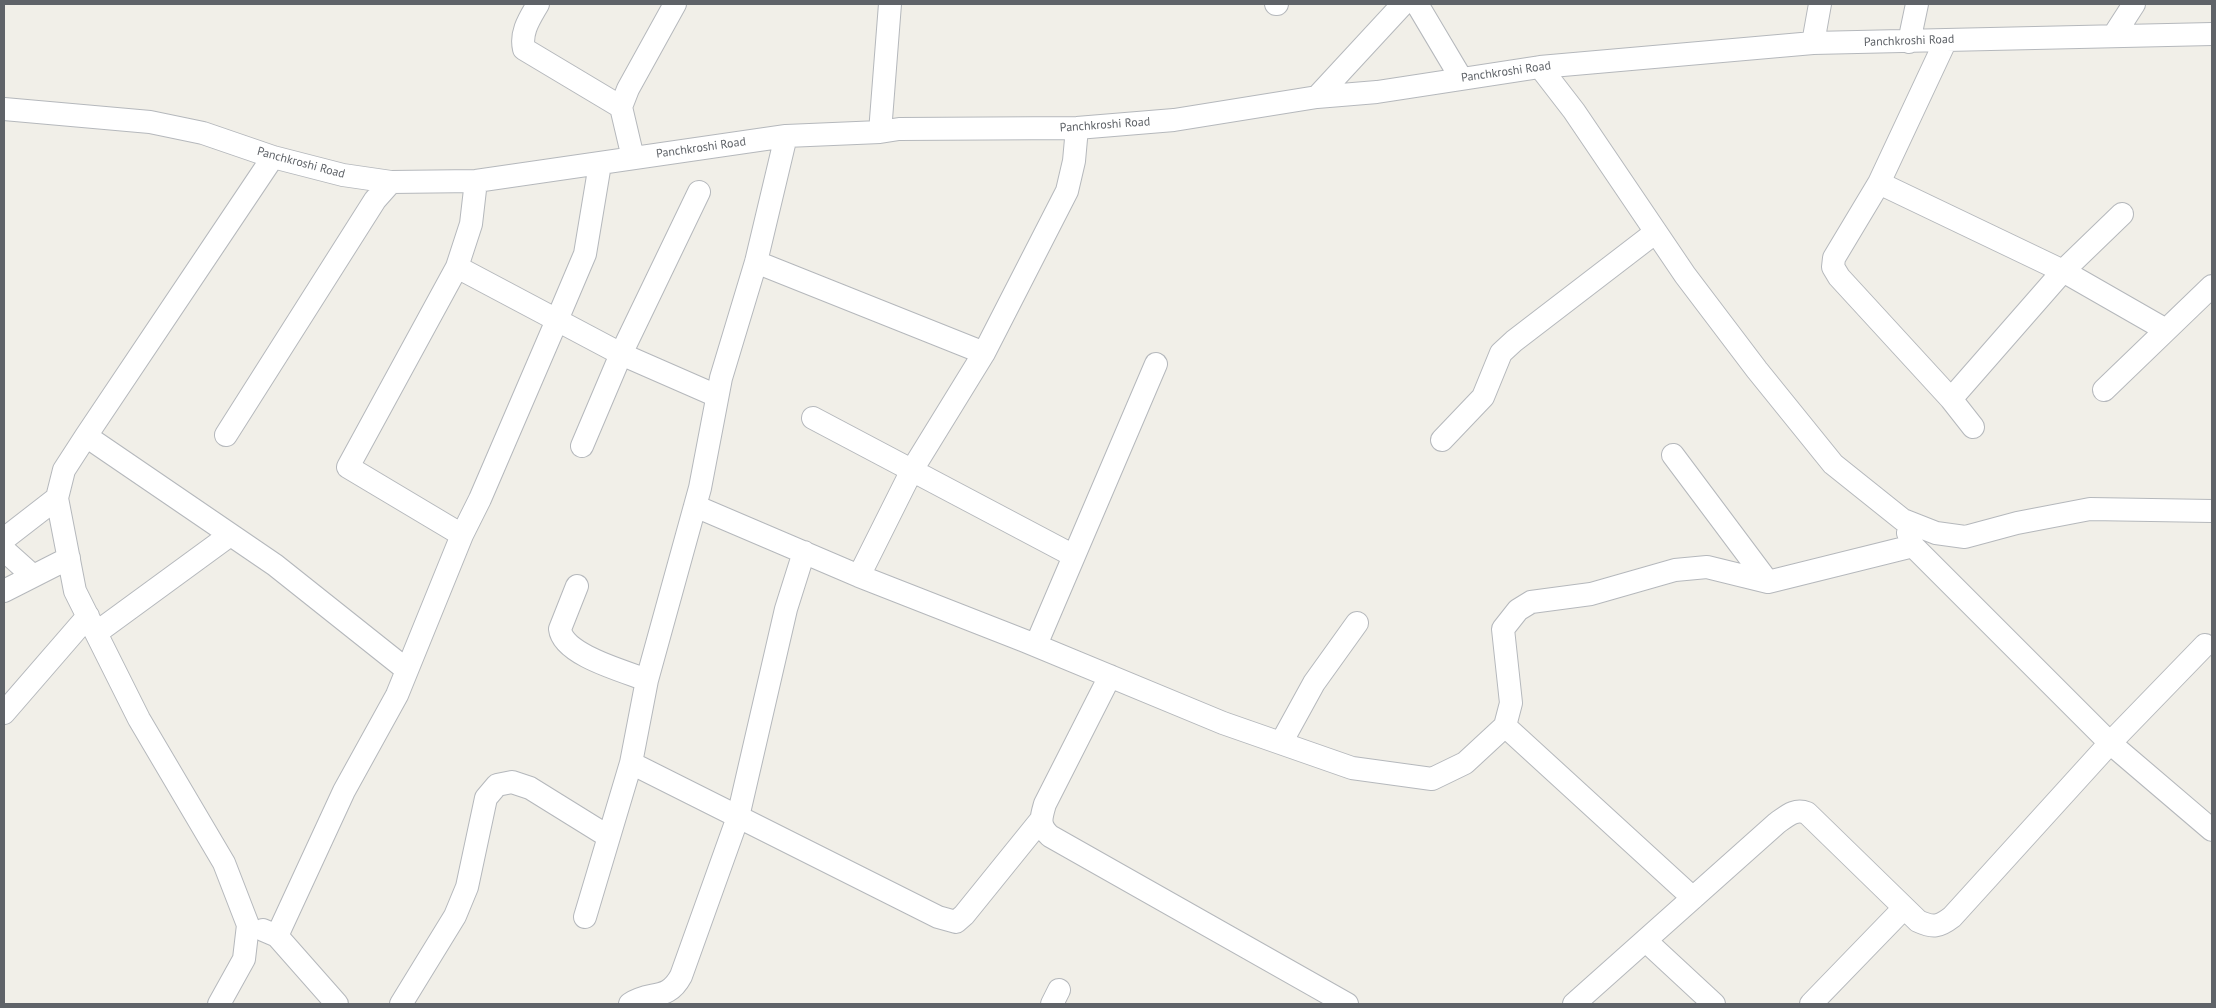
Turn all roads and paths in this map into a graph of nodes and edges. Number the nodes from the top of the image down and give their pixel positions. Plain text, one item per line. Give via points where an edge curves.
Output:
1 (538, 4) edge
2 (675, 4) edge
3 (890, 4) edge
4 (1402, 4) edge
5 (1417, 4) edge
6 (1820, 4) edge
7 (1917, 4) edge
8 (2134, 4) edge
9 (2212, 34) edge
10 (2114, 35) junction
11 (1946, 40) junction
12 (1909, 42) junction
13 (1813, 43) junction
14 (1540, 68) junction
15 (1461, 78) junction
16 (1317, 97) junction
17 (622, 107) junction
18 (4, 110) edge
19 (1077, 128) junction
20 (880, 132) junction
21 (786, 136) junction
22 (273, 157) junction
23 (633, 158) junction
24 (600, 164) junction
25 (476, 181) junction
26 (391, 182) junction
27 (1878, 183) junction
28 (700, 192) dead end
29 (2122, 214) dead end
30 (1656, 232) junction
31 (756, 262) junction
32 (457, 267) junction
33 (2063, 272) junction
34 (2212, 286) edge
35 (557, 320) junction
36 (2166, 330) junction
37 (984, 353) junction
38 (621, 354) junction
39 (1156, 364) dead end
40 (2104, 390) dead end
41 (717, 396) junction
42 (1951, 399) junction
43 (813, 418) dead end
44 (1973, 427) dead end
45 (226, 434) dead end
46 (86, 436) junction
47 (1442, 440) dead end
48 (582, 446) dead end
49 (1673, 455) dead end
50 (912, 470) junction
51 (56, 498) junction
52 (695, 506) junction
53 (2212, 512) edge
54 (1903, 520) junction
55 (230, 535) junction
56 (462, 535) junction
57 (4, 539) edge
58 (1913, 546) junction
59 (4, 550) edge
60 (804, 552) junction
61 (1074, 556) junction
62 (69, 558) junction
63 (33, 576) junction
64 (860, 576) junction
65 (1768, 582) junction
66 (577, 586) dead end
67 (4, 591) edge
68 (1357, 623) dead end
69 (92, 625) junction
70 (1036, 645) junction
71 (2205, 645) dead end
72 (407, 670) junction
73 (1110, 676) junction
74 (647, 680) junction
75 (4, 713) edge
76 (1505, 726) junction
77 (1281, 743) junction
78 (2110, 743) junction
79 (631, 762) junction
80 (738, 817) junction
81 (1040, 821) junction
82 (2212, 830) edge
83 (608, 837) junction
84 (1693, 898) junction
85 (1904, 908) junction
86 (585, 917) dead end
87 (248, 925) junction
88 (277, 936) junction
89 (1646, 941) junction
90 (1317, 997) edge
91 (218, 1004) edge
92 (337, 1004) edge
93 (401, 1004) edge
94 (630, 1004) edge
95 (1347, 1004) edge
96 (1574, 1004) edge
97 (1714, 1004) edge
98 (1811, 1004) edge

1 - 17 street via 526,28 522,41 524,49
2 - 17 street
3 - 20 street
4 - 16 street
5 - 15 street
6 - 13 street
7 - 12 street
8 - 10 street
9 - 10 street, Panchkroshi Road
10 - 11 street, Panchkroshi Road
11 - 12 street, Panchkroshi Road
11 - 27 street
12 - 13 street, Panchkroshi Road
13 - 14 street, Panchkroshi Road
14 - 15 street, Panchkroshi Road
14 - 30 street via 1574,111
15 - 16 street, Panchkroshi Road via 1377,92
16 - 19 street, Panchkroshi Road via 1174,120
17 - 23 street
18 - 22 street, Panchkroshi Road via 150,122 204,133
19 - 20 street, Panchkroshi Road via 899,129
19 - 37 street via 1067,191
20 - 21 street, Panchkroshi Road
21 - 23 street, Panchkroshi Road
21 - 31 street
22 - 26 street, Panchkroshi Road via 343,175
22 - 46 street
23 - 24 street, Panchkroshi Road
24 - 25 street, Panchkroshi Road
24 - 35 street via 585,254
25 - 26 street, Panchkroshi Road
25 - 32 street via 472,224
26 - 45 street via 375,200
27 - 33 street
27 - 42 street via 1834,258 1833,267
28 - 38 street
29 - 33 street
30 - 47 street via 1501,353 1483,397
30 - 54 street via 1691,283 1833,464
31 - 37 street
31 - 41 street
32 - 35 street
32 - 56 street via 348,467
33 - 36 street
33 - 42 street
34 - 36 street
35 - 38 street
35 - 56 street
36 - 40 street
37 - 50 street
38 - 41 street
38 - 48 street
39 - 61 street
41 - 52 street
42 - 44 street
43 - 50 street
46 - 51 street via 64,470
46 - 55 street
49 - 65 street
50 - 61 street
50 - 64 street
51 - 57 street
51 - 62 street
52 - 60 street
52 - 74 street
53 - 54 street via 2090,509 1965,537 1936,533
54 - 58 street
55 - 69 street
55 - 72 street via 275,565
56 - 72 street
58 - 65 street
58 - 78 street
59 - 63 street
60 - 64 street
60 - 80 street via 786,609
61 - 70 street
62 - 63 street
62 - 69 street via 75,591
63 - 67 street
64 - 70 street
65 - 76 street via 1707,567 1675,570 1591,594 1532,602 1518,610 1503,629 1510,703
66 - 74 street via 560,628 561,636 579,653
68 - 77 street via 1314,683
69 - 75 street
69 - 87 street via 139,719 224,863
70 - 73 street
71 - 78 street
72 - 88 street via 397,695 344,791
73 - 77 street
73 - 81 street via 1045,804
74 - 79 street
76 - 77 street via 1465,763 1432,778 1352,768
76 - 84 street
78 - 82 street
78 - 85 street via 1952,917 1940,926 1930,927 1918,922
79 - 80 street
79 - 83 street
80 - 81 street via 938,917 956,922
80 - 94 street via 676,985 668,992 640,997
81 - 90 street via 1050,836
83 - 86 street
83 - 93 street via 530,788 512,782 497,785 486,798 466,887 455,916
84 - 85 street via 1777,823 1801,810
84 - 89 street
85 - 98 street
87 - 88 street
87 - 91 street via 244,959
88 - 92 street
89 - 96 street
89 - 97 street
90 - 95 street

